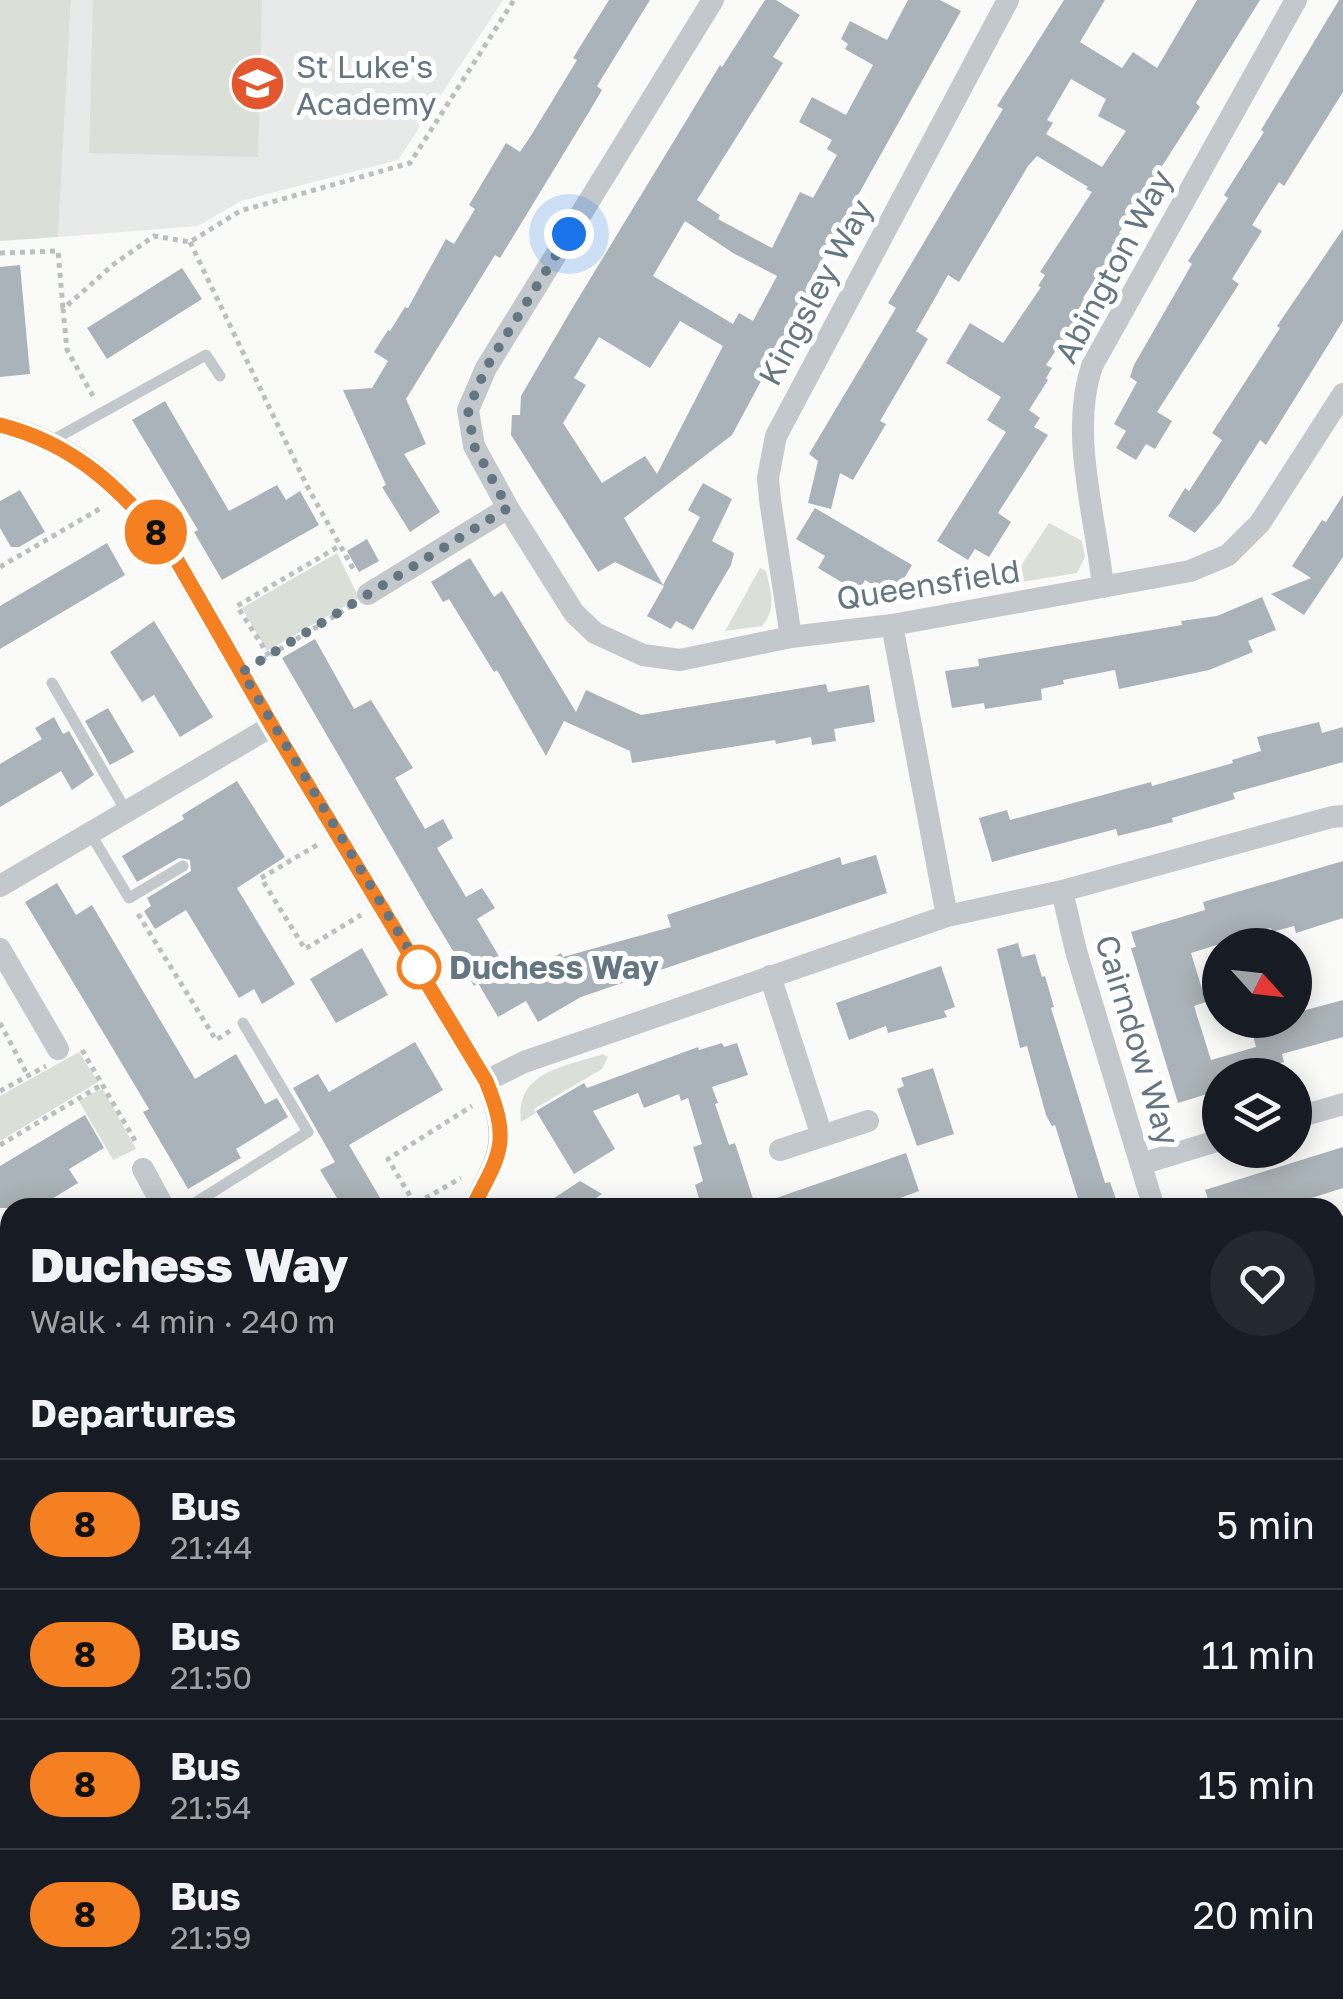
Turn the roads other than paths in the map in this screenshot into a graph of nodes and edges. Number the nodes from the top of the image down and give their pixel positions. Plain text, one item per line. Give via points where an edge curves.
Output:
1 (713, 0) edge
2 (1008, 0) edge
3 (1296, 0) edge
4 (220, 376) dead end
5 (1343, 394) edge
6 (0, 425) edge
7 (51, 440) junction
8 (508, 508) junction
9 (1104, 587) junction
10 (368, 594) road end
11 (892, 625) junction
12 (791, 637) junction
13 (52, 683) dead end
14 (272, 726) junction
15 (126, 811) junction
16 (1343, 816) edge
17 (90, 832) junction
18 (183, 866) dead end
19 (0, 886) edge
20 (1062, 891) junction
21 (947, 916) junction
22 (0, 949) edge
23 (770, 976) junction
24 (243, 1024) road end
25 (58, 1049) road end
26 (489, 1088) junction
27 (1343, 1104) edge
28 (1312, 1113) edge
29 (868, 1121) dead end
30 (822, 1136) junction
31 (1202, 1145) edge
32 (780, 1150) dead end
33 (1141, 1164) junction
34 (143, 1169) road end
35 (159, 1198) edge
36 (203, 1198) edge
37 (478, 1198) edge
38 (1151, 1198) edge

1 - 8 street, Queensfield via 474,392 468,410 474,446
2 - 12 street, Kingsley Way via 776,436 768,478
3 - 9 street, Abington Way via 1085,387 1081,421
4 - 7 lane via 206,355
5 - 9 street, Queensfield via 1260,523 1228,555 1190,571
6 - 7 street
7 - 14 street via 89,465 171,550
8 - 10 street
8 - 12 street, Queensfield via 574,613 626,650 680,660
9 - 11 street, Queensfield
11 - 12 street, Queensfield
11 - 21 street
13 - 15 lane
14 - 15 street
14 - 26 street
15 - 17 street
16 - 20 street
17 - 18 lane via 128,898
17 - 19 street
20 - 21 street
20 - 33 street, Cairndow Way
21 - 23 street
22 - 25 street
23 - 26 street via 524,1062
23 - 30 street
24 - 36 lane via 308,1132
26 - 37 street via 500,1122 498,1159
27 - 28 street
29 - 30 street
30 - 32 street
31 - 33 street
33 - 38 street, Cairndow Way
34 - 35 street

